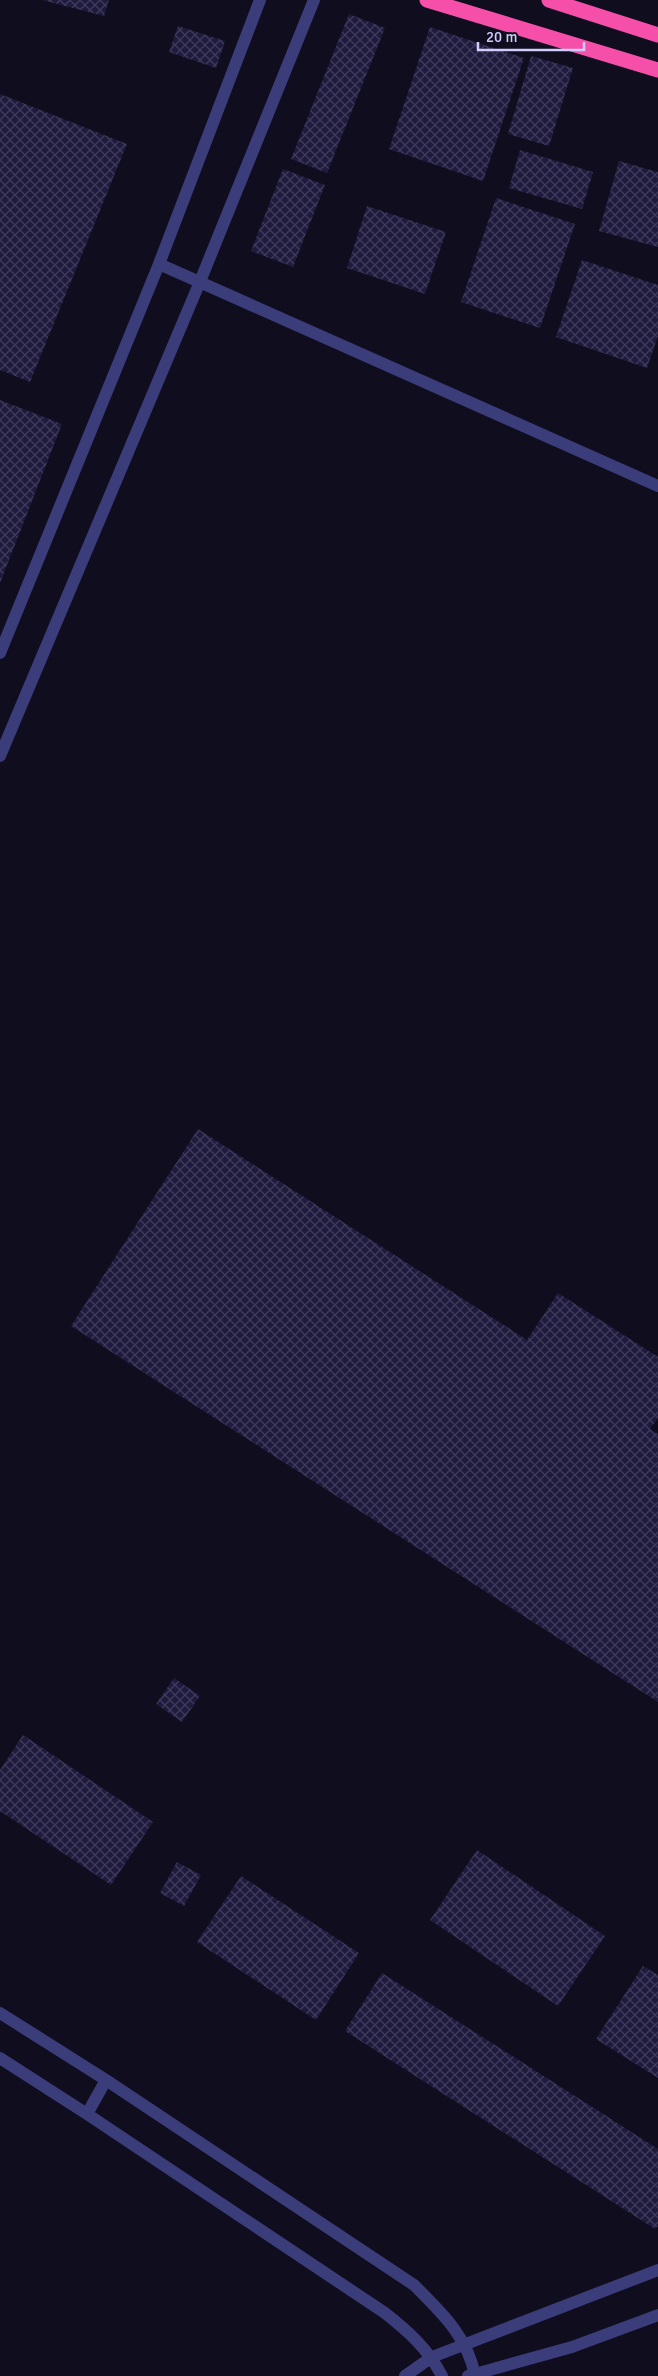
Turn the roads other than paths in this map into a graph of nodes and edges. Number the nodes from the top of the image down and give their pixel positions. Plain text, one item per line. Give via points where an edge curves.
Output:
1 (260, 0) edge
2 (314, 0) edge
3 (427, 0) edge
4 (549, 0) edge
5 (658, 35) edge
6 (658, 70) edge
7 (159, 264) junction
8 (199, 284) junction
9 (658, 486) edge
10 (0, 654) edge
11 (0, 756) edge
12 (0, 2013) edge
13 (0, 2058) edge
14 (106, 2080) junction
15 (87, 2114) junction
16 (658, 2270) edge
17 (658, 2315) edge
18 (465, 2345) junction
19 (432, 2357) junction
20 (473, 2375) edge
21 (405, 2376) edge
22 (442, 2376) edge

1 - 7 street
2 - 8 street
3 - 6 highway
4 - 5 highway
7 - 8 street
7 - 10 street
8 - 9 street
8 - 11 street
12 - 14 street
13 - 15 street
14 - 15 street
14 - 18 street via 414,2285 444,2314
15 - 19 street via 385,2313 410,2332
16 - 18 street
17 - 20 street via 572,2347
18 - 19 street
18 - 20 street
19 - 21 street
19 - 22 street

